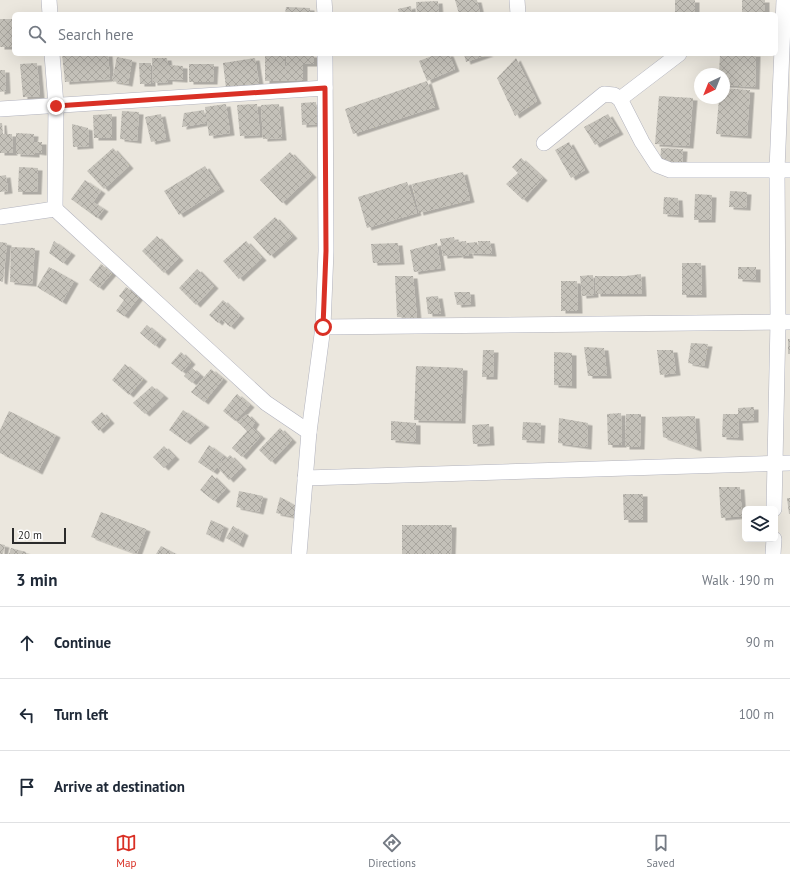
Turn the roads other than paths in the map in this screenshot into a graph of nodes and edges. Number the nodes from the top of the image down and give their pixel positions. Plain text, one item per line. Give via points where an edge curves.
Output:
1 (49, 0) edge
2 (324, 0) edge
3 (517, 0) edge
4 (784, 0) edge
5 (50, 12) edge
6 (325, 12) edge
7 (518, 12) edge
8 (783, 27) edge
9 (52, 56) edge
10 (325, 56) edge
11 (676, 56) edge
12 (325, 88) junction
13 (620, 99) junction
14 (56, 106) junction
15 (0, 109) edge
16 (544, 143) dead end
17 (784, 170) edge
18 (55, 209) junction
19 (0, 217) edge
20 (784, 322) edge
21 (323, 327) junction
22 (309, 432) junction
23 (783, 463) edge
24 (305, 478) junction
25 (775, 506) edge
26 (774, 542) edge
27 (298, 554) edge
28 (774, 554) edge

1 - 5 street
2 - 6 street
3 - 7 street
4 - 8 street
8 - 17 street
9 - 14 street
10 - 12 street
11 - 13 street
12 - 14 street
12 - 21 street via 326,251
13 - 16 street via 614,95 604,94
13 - 17 street via 657,165 670,170
14 - 15 street
14 - 18 street
17 - 20 street
18 - 19 street
18 - 22 street via 266,403
20 - 21 street
20 - 23 street
21 - 22 street
22 - 24 street
23 - 24 street
23 - 25 street
24 - 27 street
26 - 28 street

